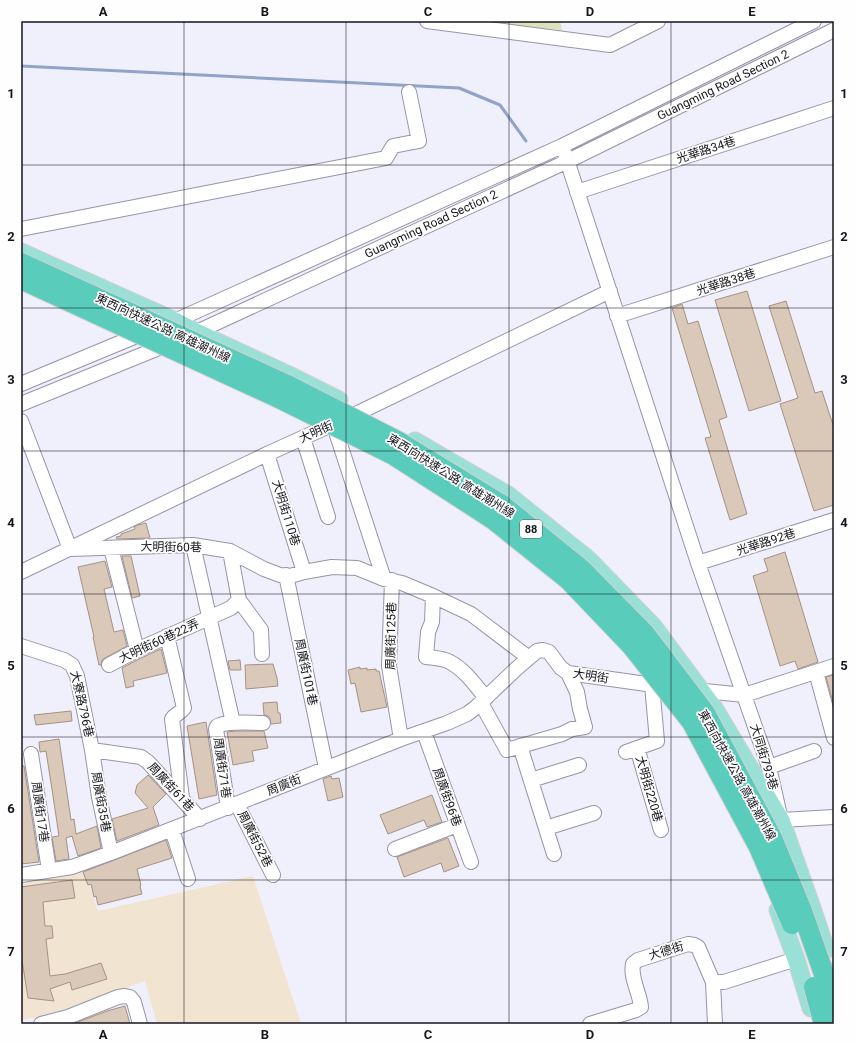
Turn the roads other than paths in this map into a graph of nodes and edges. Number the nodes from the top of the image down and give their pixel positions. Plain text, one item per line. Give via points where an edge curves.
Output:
1 (427, 21) edge
2 (814, 21) edge
3 (653, 22) edge
4 (834, 30) edge
5 (409, 92) dead end
6 (834, 108) edge
7 (562, 146) junction
8 (568, 161) junction
9 (577, 192) junction
10 (21, 229) edge
11 (834, 247) edge
12 (21, 252) edge
13 (21, 263) edge
14 (21, 279) edge
15 (21, 289) edge
16 (610, 291) junction
17 (617, 316) junction
18 (174, 321) junction
19 (196, 332) junction
20 (130, 339) junction
21 (156, 350) junction
22 (21, 384) edge
23 (21, 404) edge
24 (360, 412) junction
25 (21, 421) edge
26 (330, 432) junction
27 (303, 438) junction
28 (267, 454) junction
29 (328, 517) dead end
30 (834, 520) edge
31 (193, 546) junction
32 (111, 548) junction
33 (70, 549) junction
34 (230, 550) junction
35 (698, 563) junction
36 (21, 572) edge
37 (304, 572) junction
38 (286, 575) junction
39 (388, 580) junction
40 (433, 596) junction
41 (239, 600) junction
42 (209, 617) junction
43 (166, 636) junction
44 (21, 646) edge
45 (137, 650) junction
46 (262, 654) dead end
47 (529, 658) junction
48 (109, 664) dead end
49 (834, 666) edge
50 (816, 672) junction
51 (568, 673) junction
52 (652, 685) junction
53 (701, 690) junction
54 (744, 695) junction
55 (484, 700) junction
56 (233, 723) junction
57 (263, 723) dead end
58 (424, 732) junction
59 (834, 738) edge
60 (401, 739) junction
61 (520, 746) junction
62 (92, 750) junction
63 (814, 751) dead end
64 (31, 754) dead end
65 (579, 765) dead end
66 (769, 767) junction
67 (326, 768) junction
68 (531, 780) junction
69 (182, 798) junction
70 (233, 806) junction
71 (594, 813) dead end
72 (834, 817) edge
73 (200, 819) junction
74 (781, 820) junction
75 (457, 825) junction
76 (546, 828) junction
77 (172, 830) junction
78 (662, 830) dead end
79 (395, 849) dead end
80 (111, 853) junction
81 (554, 854) dead end
82 (471, 862) dead end
83 (49, 870) junction
84 (21, 875) edge
85 (273, 875) dead end
86 (188, 879) dead end
87 (796, 959) junction
88 (834, 977) edge
89 (713, 982) junction
90 (834, 1007) edge
91 (70, 1020) edge
92 (41, 1024) edge
93 (140, 1024) edge
94 (590, 1024) edge
95 (714, 1024) edge
96 (815, 1024) edge
97 (824, 1024) edge

1 - 3 street via 610,45
2 - 7 street, Guangming Road Section 2
4 - 8 street, Guangming Road Section 2
5 - 10 street via 419,141 393,146 386,158
6 - 9 street, 光華路34巷
7 - 8 street, 大同街793巷
7 - 18 street, Guangming Road Section 2
8 - 9 street, 大同街793巷
8 - 19 street, Guangming Road Section 2
9 - 16 street, 大同街793巷
11 - 17 street, 光華路38巷
12 - 18 main road
13 - 90 highway, 東西向快速公路 高雄潮州線 / 88, bridge via 285,384 399,442 502,505 581,568 645,634 705,714 772,838 802,911
14 - 97 highway, 東西向快速公路 高雄潮州線 / 88, bridge via 279,398 394,455 493,520 569,580 632,646 692,722 759,847 789,916
15 - 20 main road
16 - 17 street, 大同街793巷
16 - 24 street, 大明街
17 - 35 street, 大同街793巷
18 - 19 main road
18 - 20 street, Guangming Road Section 2
19 - 21 street, Guangming Road Section 2
19 - 24 main road via 289,375
20 - 21 main road
20 - 22 street, Guangming Road Section 2
21 - 23 street, Guangming Road Section 2
21 - 26 main road via 276,404
24 - 26 street, 大明街
24 - 53 main road via 508,495 589,560 653,626
25 - 33 street
26 - 27 street, 大明街
26 - 39 street, 大明街
26 - 52 main road via 390,463 490,526 565,585 626,652
27 - 28 street, 大明街
27 - 29 street
28 - 33 street, 大明街
28 - 37 street, 大明街110巷
30 - 35 street, 光華路92巷
31 - 32 street, 大明街60巷
31 - 34 street, 大明街60巷
31 - 42 street, 大明街60巷22弄
32 - 33 street, 大明街60巷
32 - 45 street
33 - 36 street, 大明街
34 - 38 street, 大明街60巷 via 264,569
34 - 41 street
35 - 54 street, 大同街793巷
37 - 38 street, 大明街60巷
37 - 39 street, 大明街60巷 via 332,567 357,568
38 - 67 street, 周廣街101巷
39 - 40 street
39 - 60 street, 周廣街125巷 via 389,666
40 - 47 street via 471,614
40 - 55 street via 426,657 450,662 464,672
41 - 42 street, 大明街60巷22弄 via 231,608
41 - 46 street via 261,630
42 - 43 street, 大明街60巷22弄
42 - 56 street, 大明街60巷22弄
43 - 45 street, 大明街60巷22弄
43 - 69 street via 184,708 172,719
44 - 62 street, 大寮路796巷 via 72,665 77,676
45 - 48 street, 大明街60巷22弄
47 - 51 street, 大明街 via 537,651 549,652
47 - 55 street, 周廣街
49 - 50 street, 大明街
50 - 54 street, 大明街
50 - 59 street
51 - 52 street, 大明街
51 - 61 street via 577,692 585,727
52 - 53 street, 大明街
52 - 78 street, 大明街220巷 via 657,741 632,750
52 - 87 main road via 684,728 752,851
53 - 54 street, 大明街
53 - 74 main road
54 - 66 street, 大同街793巷
55 - 58 street, 周廣街 via 467,714
55 - 61 street via 507,750
56 - 57 street, 周廣街71巷
56 - 70 street, 周廣街71巷 via 217,726 216,729
58 - 60 street, 周廣街
58 - 75 street, 周廣街96巷
60 - 67 street, 周廣街
61 - 68 street
62 - 69 street, 周廣街61巷 via 141,757
62 - 80 street, 周廣街35巷
63 - 66 street
64 - 83 street, 周廣街17巷
65 - 68 street
66 - 74 street, 大同街793巷
67 - 70 street, 周廣街
68 - 76 street
69 - 73 street, 周廣街61巷
70 - 73 street, 周廣街
70 - 85 street, 周廣街52巷
71 - 76 street
72 - 74 street
73 - 77 street, 周廣街
74 - 88 main road
75 - 79 street
75 - 82 street, 周廣街96巷
76 - 81 street
77 - 80 street, 周廣街
77 - 86 street
80 - 83 street, 周廣街 via 72,867
83 - 84 street, 周廣街
87 - 89 street via 724,982
87 - 96 main road
89 - 94 street, 大德街 via 698,947 694,945 688,944 638,960 633,964 632,970 641,1007
89 - 95 street
91 - 92 street
91 - 93 street via 125,996 134,1002

